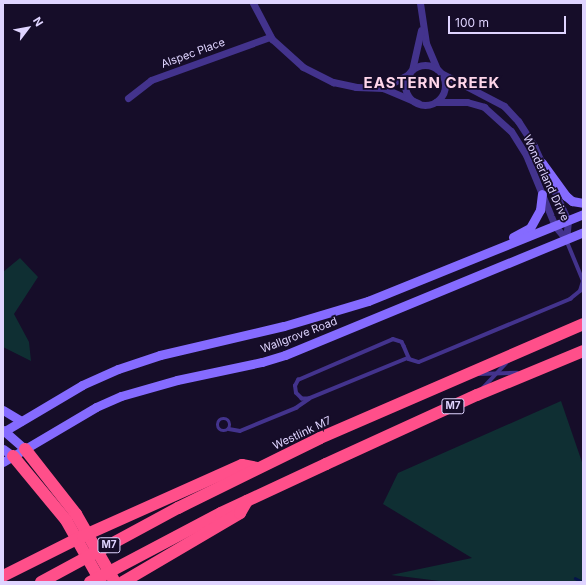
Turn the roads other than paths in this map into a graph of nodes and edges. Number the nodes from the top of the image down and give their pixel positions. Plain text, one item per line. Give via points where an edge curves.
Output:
1 (253, 3) edge
2 (420, 3) edge
3 (422, 27) junction
4 (270, 37) junction
5 (439, 71) junction
6 (411, 72) junction
7 (383, 88) junction
8 (128, 98) dead end
9 (436, 102) junction
10 (418, 103) junction
11 (542, 163) junction
12 (542, 194) junction
13 (583, 203) edge
14 (583, 214) edge
15 (568, 221) junction
16 (555, 226) junction
17 (583, 232) edge
18 (566, 240) junction
19 (462, 264) junction
20 (583, 324) edge
21 (516, 352) junction
22 (583, 352) edge
23 (409, 358) junction
24 (497, 373) junction
25 (528, 374) junction
26 (460, 376) junction
27 (477, 395) junction
28 (309, 399) junction
29 (3, 410) edge
30 (24, 419) junction
31 (229, 429) dead end
32 (3, 431) edge
33 (3, 449) edge
34 (25, 449) junction
35 (8, 459) edge
36 (176, 503) junction
37 (71, 517) junction
38 (190, 535) junction
39 (3, 576) edge
40 (41, 582) edge
41 (90, 582) edge
42 (101, 582) edge
43 (115, 582) edge
44 (123, 582) edge

1 - 4 street
2 - 3 street
3 - 5 street
3 - 6 street
4 - 7 street via 287,54 320,76 343,85
4 - 8 street, Alspec Place via 151,80
5 - 6 street via 424,65
5 - 9 street via 444,79 444,92
5 - 11 street, Wonderland Drive via 504,106 518,120
6 - 7 street
6 - 10 street via 406,90
7 - 10 street
9 - 10 street via 424,105
9 - 12 street, Wonderland Drive via 467,102 484,107 499,118 519,143
11 - 13 main road via 566,196 572,201
11 - 15 street, Wonderland Drive
12 - 16 street, Wonderland Drive
12 - 19 main road via 540,210 530,228
14 - 15 main road, Wallgrove Road
15 - 16 main road, Wallgrove Road
15 - 18 street, Wonderland Drive
16 - 18 street, Wonderland Drive
16 - 19 main road, Wallgrove Road
17 - 18 main road, Wallgrove Road
18 - 23 lane via 583,281 576,294 419,362
18 - 34 main road, Wallgrove Road via 285,355 145,388 96,407
19 - 30 main road, Wallgrove Road via 368,302 326,315 160,355 118,369
20 - 21 highway, Westlink M7 / M7
21 - 24 lane
21 - 26 highway, Westlink M7 / M7
22 - 25 highway, M7
23 - 28 lane
23 - 28 lane via 402,342 393,339 298,380 294,386 296,393 302,399
24 - 25 lane
24 - 26 lane
24 - 27 lane
25 - 27 highway, M7
26 - 36 highway, Westlink M7 / M7
27 - 38 highway, M7 via 247,501
28 - 31 lane via 296,408 240,431
29 - 30 main road
30 - 32 main road, Wallgrove Road
32 - 34 main road
33 - 35 main road
34 - 35 main road, Wallgrove Road
34 - 37 highway
35 - 37 highway
36 - 39 highway, M7 via 77,539
36 - 40 highway, M7
37 - 42 highway
37 - 43 highway
38 - 41 highway, M7
38 - 44 highway

